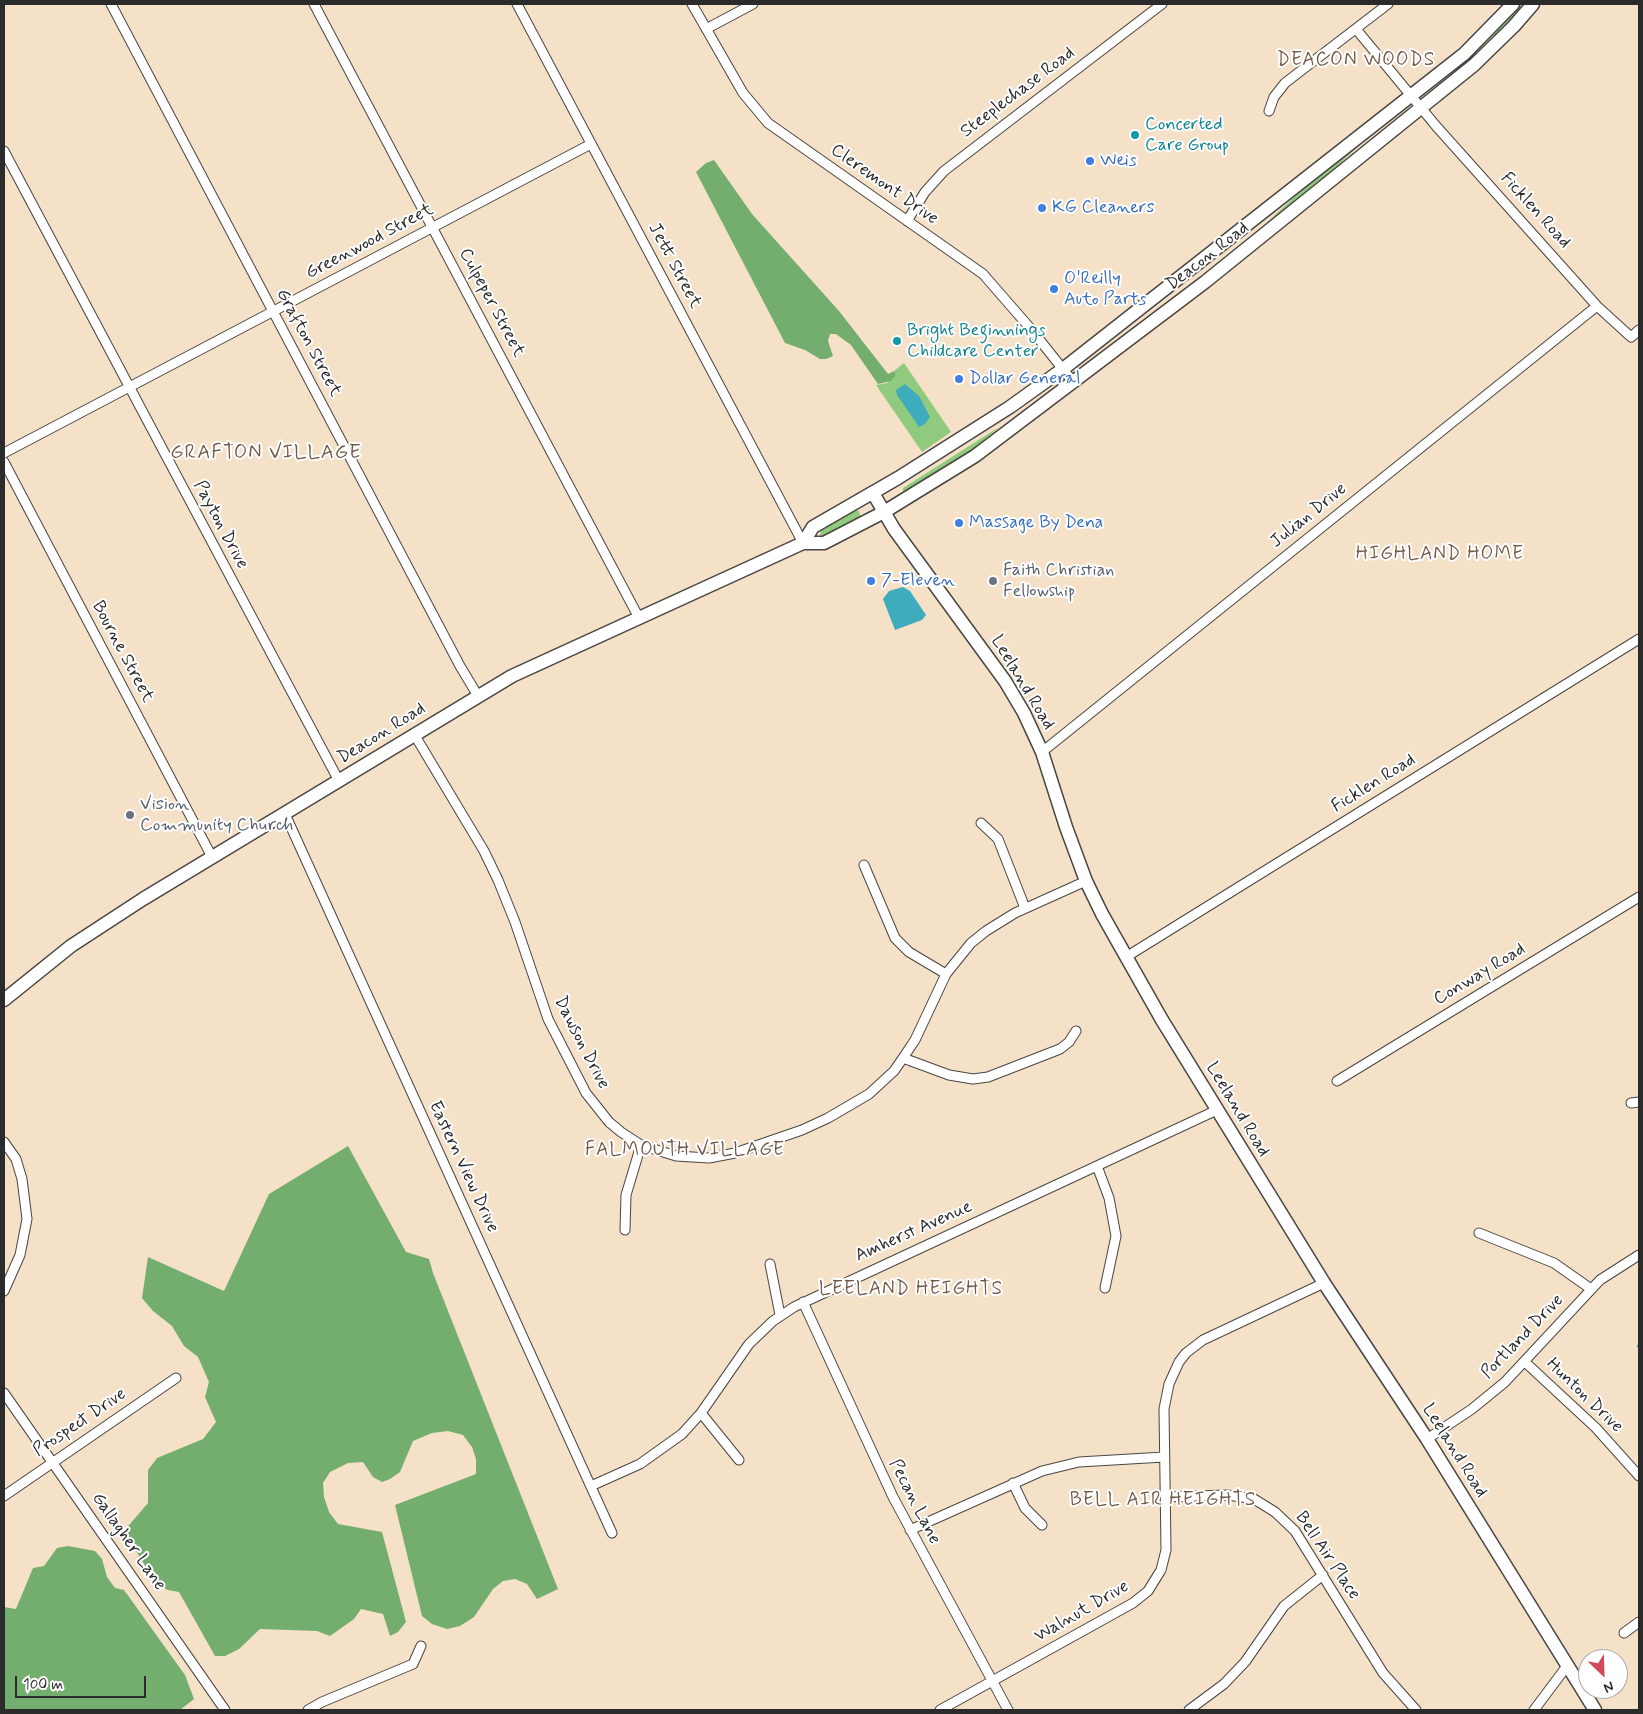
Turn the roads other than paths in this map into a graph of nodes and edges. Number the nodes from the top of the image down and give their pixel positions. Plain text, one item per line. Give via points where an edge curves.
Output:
1 (111, 4) edge
2 (314, 4) edge
3 (517, 4) edge
4 (692, 4) edge
5 (753, 4) edge
6 (1162, 4) edge
7 (1388, 4) edge
8 (1513, 4) edge
9 (1533, 4) edge
10 (706, 29) junction
11 (1356, 29) junction
12 (1412, 95) junction
13 (1421, 107) junction
14 (1269, 111) dead end
15 (591, 144) junction
16 (4, 151) edge
17 (907, 220) junction
18 (433, 227) junction
19 (1597, 306) junction
20 (273, 312) junction
21 (1639, 330) edge
22 (1064, 369) junction
23 (1074, 383) junction
24 (129, 388) junction
25 (4, 453) edge
26 (4, 462) edge
27 (874, 493) junction
28 (884, 512) junction
29 (803, 542) junction
30 (639, 618) junction
31 (1639, 639) edge
32 (478, 696) junction
33 (414, 734) junction
34 (1042, 752) junction
35 (339, 781) junction
36 (285, 814) junction
37 (981, 823) dead end
38 (212, 857) junction
39 (864, 865) dead end
40 (1086, 881) junction
41 (1639, 897) edge
42 (1025, 908) junction
43 (1126, 957) junction
44 (946, 974) junction
45 (4, 1000) edge
46 (1076, 1031) dead end
47 (903, 1058) junction
48 (1337, 1081) dead end
49 (1217, 1110) junction
50 (4, 1142) edge
51 (641, 1144) junction
52 (1097, 1166) junction
53 (626, 1230) dead end
54 (1479, 1233) dead end
55 (1639, 1255) edge
56 (770, 1264) dead end
57 (1324, 1283) junction
58 (1105, 1288) dead end
59 (1592, 1289) junction
60 (4, 1291) edge
61 (802, 1302) junction
62 (780, 1315) junction
63 (1526, 1363) junction
64 (176, 1378) dead end
65 (4, 1393) edge
66 (701, 1413) junction
67 (1427, 1440) junction
68 (1164, 1457) junction
69 (739, 1460) dead end
70 (52, 1461) junction
71 (1639, 1476) edge
72 (1013, 1483) junction
73 (591, 1486) junction
74 (4, 1496) edge
75 (1166, 1498) junction
76 (1042, 1525) dead end
77 (910, 1530) junction
78 (612, 1533) dead end
79 (1322, 1575) junction
80 (1639, 1622) edge
81 (1624, 1633) dead end
82 (421, 1646) dead end
83 (1567, 1666) junction
84 (992, 1681) junction
85 (225, 1710) edge
86 (308, 1710) edge
87 (940, 1710) edge
88 (1008, 1710) edge
89 (1188, 1710) edge
90 (1416, 1710) edge
91 (1534, 1710) edge
92 (1595, 1710) edge

1 - 20 street, Grafton Street
2 - 18 street, Culpeper Street
3 - 15 street, Jett Street
4 - 10 street, Cleremont Drive
5 - 10 street
6 - 17 street, Steeplechase Road via 944,171 925,192
7 - 11 street
8 - 12 main road, Deacon Road via 1464,54
9 - 13 main road, Deacon Road via 1474,65
10 - 17 street, Cleremont Drive via 743,93 768,123
11 - 12 street, Ficklen Road
11 - 14 street via 1285,83 1274,97
12 - 13 street, Ficklen Road
12 - 22 main road, Deacon Road
13 - 19 street, Ficklen Road
13 - 23 main road, Deacon Road via 1205,282
15 - 18 street, Greenwood Street
15 - 29 street, Jett Street
16 - 24 street, Payton Drive
17 - 22 street, Cleremont Drive via 983,274
18 - 20 street, Greenwood Street
18 - 30 street, Culpeper Street
19 - 21 street, Ficklen Road via 1631,336
19 - 34 street, Julian Drive
20 - 24 street, Greenwood Street
20 - 32 street, Grafton Street
22 - 23 street, Cleremont Drive
22 - 27 main road, Deacon Road
23 - 28 main road, Deacon Road via 975,456
24 - 25 street, Greenwood Street
24 - 35 street, Payton Drive
26 - 38 street, Bourne Street
27 - 28 main road
27 - 29 main road, Deacon Road via 813,527
28 - 29 main road, Deacon Road via 824,543
28 - 34 main road, Leeland Road via 1004,681 1024,713
29 - 30 main road, Deacon Road
30 - 32 main road, Deacon Road via 556,654
31 - 43 street, Ficklen Road
32 - 33 main road, Deacon Road
33 - 35 main road, Deacon Road
33 - 51 street, Dawson Drive via 498,880 548,1019 575,1073 609,1122
34 - 40 main road, Leeland Road
35 - 36 main road, Deacon Road
36 - 38 main road, Deacon Road
36 - 73 street, Eastern View Drive
37 - 42 street via 998,839
38 - 45 main road, Deacon Road via 103,924
39 - 44 street via 895,938 909,952
40 - 42 street, Dawson Drive
40 - 43 main road, Leeland Road
41 - 48 street, Conway Road
42 - 44 street, Dawson Drive via 986,931
43 - 49 main road, Leeland Road
44 - 47 street, Dawson Drive
46 - 47 street via 1060,1049 988,1077 961,1078
47 - 51 street, Dawson Drive via 882,1083 854,1104 802,1130 735,1153 692,1158
49 - 52 street, Amherst Avenue
49 - 57 main road, Leeland Road
50 - 60 street via 16,1159 22,1179 27,1219 20,1255
51 - 53 street via 626,1195
52 - 58 street via 1109,1198 1116,1236
52 - 61 street, Amherst Avenue
54 - 59 street via 1554,1263
55 - 59 street, Portland Drive via 1616,1268
56 - 62 street
57 - 67 main road, Leeland Road
57 - 68 street, Walnut Drive via 1203,1340 1186,1353 1174,1372 1166,1399
59 - 63 street, Portland Drive
61 - 62 street, Amherst Avenue
61 - 77 street, Pecan Lane
62 - 66 street, Amherst Avenue via 749,1344
63 - 67 street, Portland Drive via 1488,1397
63 - 71 street, Hunton Drive via 1596,1428
64 - 70 street, Prospect Drive
65 - 70 street, Gallagher Lane
66 - 69 street
66 - 73 street, Amherst Avenue via 682,1434 654,1456
67 - 83 main road, Leeland Road
68 - 72 street via 1079,1462 1042,1471
68 - 75 street, Walnut Drive
70 - 74 street, Prospect Drive
70 - 85 street, Gallagher Lane
72 - 76 street via 1025,1508
72 - 77 street
73 - 78 street, Eastern View Drive
75 - 79 street, Bell Air Place via 1227,1495 1264,1504 1295,1531
75 - 84 street, Walnut Drive via 1164,1562 1148,1591 1133,1603
77 - 84 street, Pecan Lane
79 - 89 street via 1284,1606 1245,1662 1224,1684
79 - 90 street, Bell Air Place via 1383,1673
80 - 81 street
82 - 86 street via 413,1664
83 - 91 street
83 - 92 main road, Leeland Road
84 - 87 street, Walnut Drive
84 - 88 street, Pecan Lane

